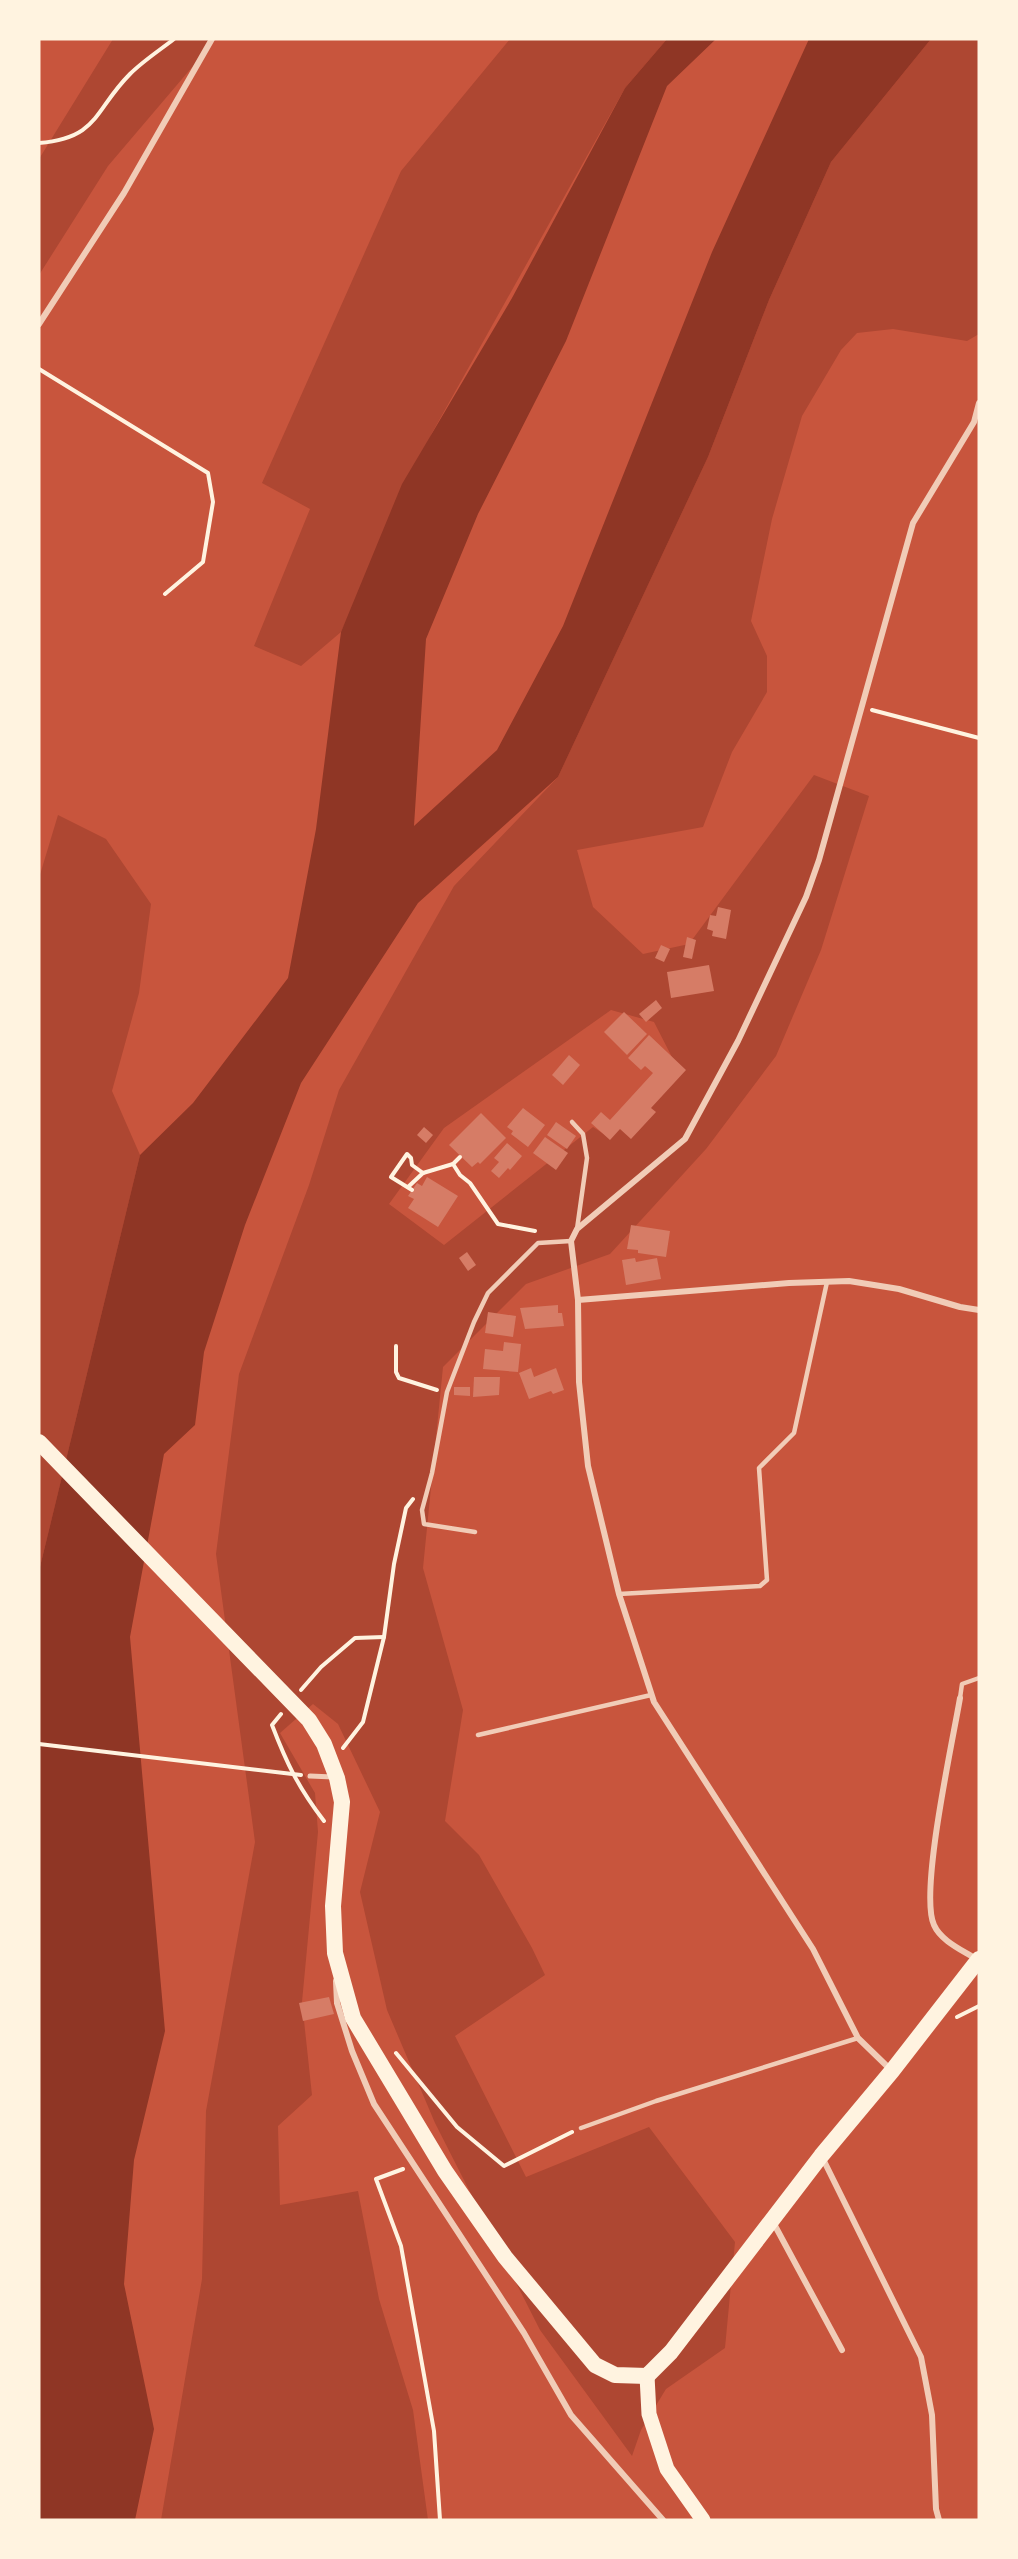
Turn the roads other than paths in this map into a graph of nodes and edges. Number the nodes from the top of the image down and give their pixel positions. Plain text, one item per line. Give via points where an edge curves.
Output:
1 (212, 39) edge
2 (39, 324) edge
3 (979, 403) edge
4 (572, 1122) dead end
5 (577, 1229) junction
6 (571, 1241) junction
7 (827, 1282) junction
8 (578, 1300) junction
9 (979, 1310) edge
10 (39, 1442) edge
11 (475, 1532) dead end
12 (619, 1593) junction
13 (979, 1678) edge
14 (651, 1695) junction
15 (960, 1698) joint
16 (478, 1735) dead end
17 (334, 1770) junction
18 (310, 1776) road end
19 (335, 1953) junction
20 (978, 1960) edge
21 (858, 2038) junction
22 (892, 2071) junction
23 (581, 2128) road end
24 (821, 2156) junction
25 (772, 2220) junction
26 (842, 2350) dead end
27 (647, 2376) junction
28 (663, 2520) edge
29 (703, 2520) edge
30 (939, 2520) edge

1 - 2 street via 124,193
3 - 5 street via 974,422 913,523 806,897 738,1041 685,1139
4 - 5 lane via 583,1134 587,1158
5 - 6 street
6 - 8 street
6 - 11 lane via 538,1243 488,1293 447,1392 422,1510 423,1524
7 - 8 street
7 - 9 street via 849,1281 899,1289
7 - 12 lane via 794,1433 759,1468 767,1580 760,1586
8 - 12 street via 579,1382 588,1466
10 - 17 highway via 309,1720
12 - 14 street
13 - 15 lane via 962,1684
14 - 16 lane
14 - 21 street via 813,1949
15 - 20 street via 929,1900 933,1924 942,1936
17 - 18 street
17 - 19 highway via 342,1802 333,1906
19 - 27 highway via 353,2018 445,2171 505,2257 595,2365 615,2375
19 - 28 street via 337,2003 374,2104 524,2333 571,2415
20 - 22 highway
21 - 22 street
21 - 23 lane
22 - 24 highway
24 - 25 highway
24 - 30 street via 921,2358 932,2415
25 - 26 street
25 - 27 highway via 671,2352
27 - 29 main road via 649,2414 667,2469

